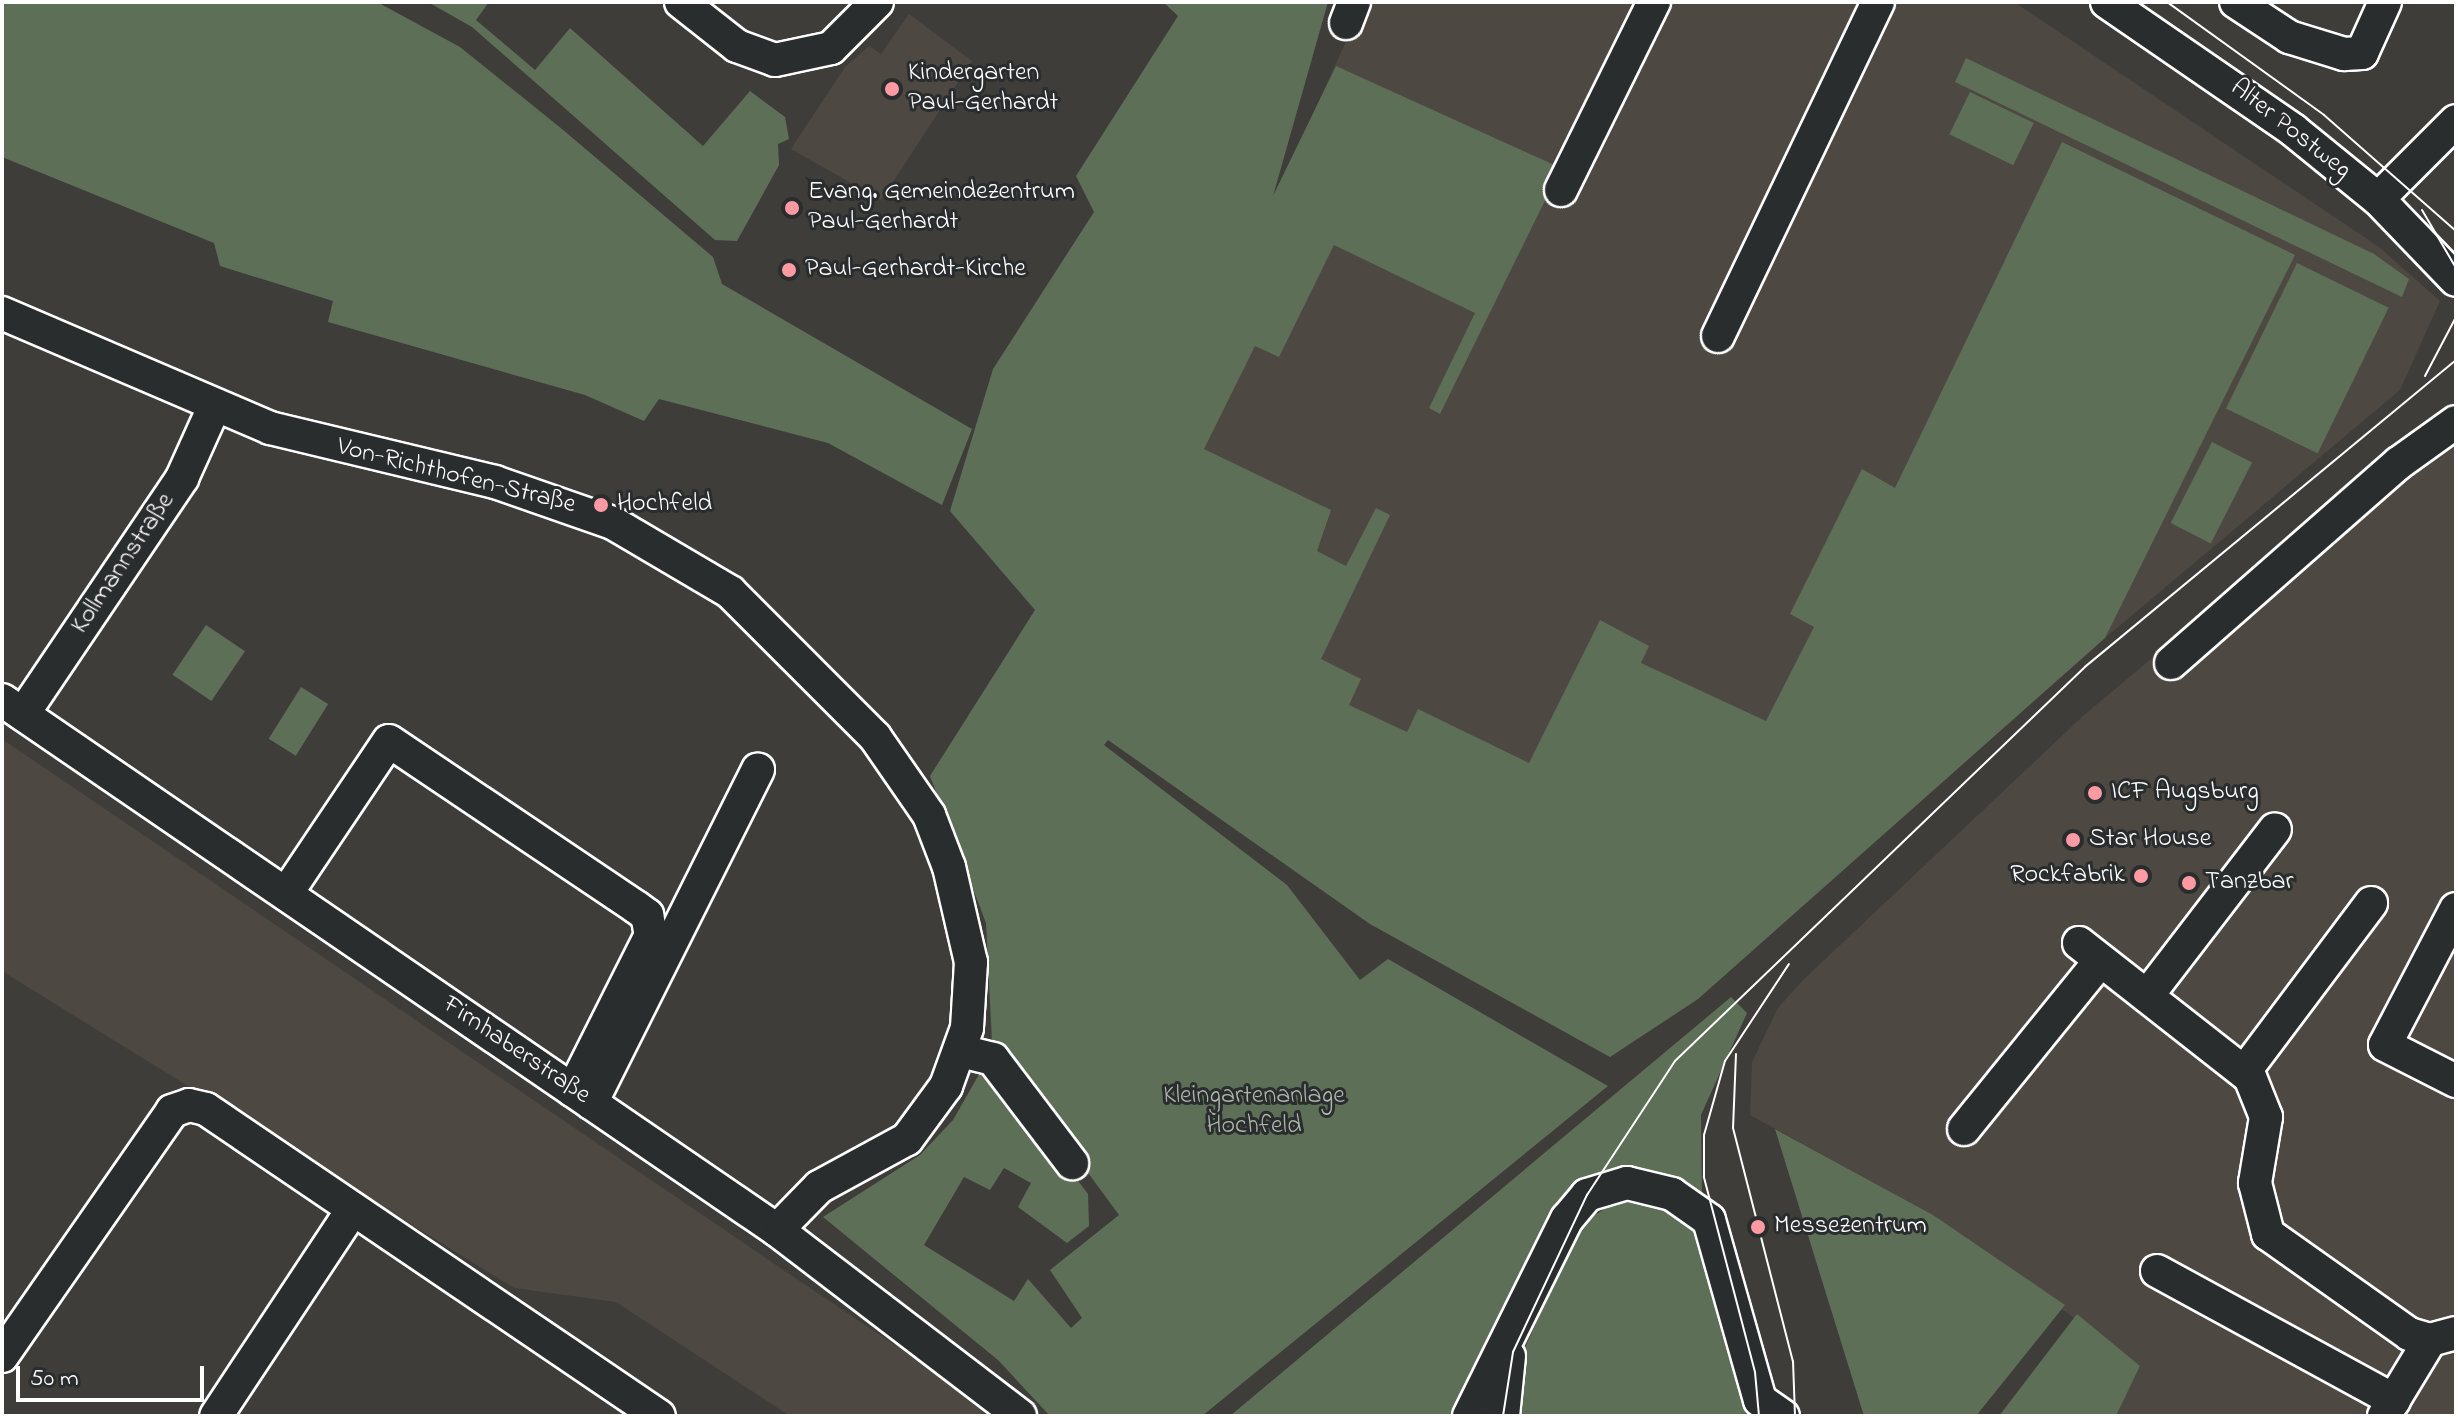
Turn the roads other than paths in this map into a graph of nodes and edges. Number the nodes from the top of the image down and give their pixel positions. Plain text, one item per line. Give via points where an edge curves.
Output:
1 (681, 2) edge
2 (877, 2) edge
3 (1654, 2) edge
4 (1878, 2) edge
5 (2107, 2) edge
6 (2236, 2) edge
7 (2385, 2) edge
8 (2456, 121) edge
9 (1561, 190) dead end
10 (2378, 199) junction
11 (2456, 280) edge
12 (2, 313) edge
13 (1718, 336) dead end
14 (214, 407) junction
15 (2456, 422) edge
16 (2171, 663) dead end
17 (13, 707) edge
18 (758, 770) dead end
19 (2275, 829) dead end
20 (286, 894) junction
21 (2371, 903) dead end
22 (2456, 909) edge
23 (2152, 999) junction
24 (961, 1051) junction
25 (2245, 1071) junction
26 (2456, 1081) edge
27 (582, 1096) junction
28 (1964, 1129) dead end
29 (1072, 1163) dead end
30 (353, 1209) junction
31 (777, 1230) junction
32 (2157, 1271) dead end
33 (1512, 1329) junction
34 (2443, 1336) edge
35 (2, 1356) edge
36 (2389, 1408) edge
37 (1767, 1411) edge
38 (216, 1416) edge
39 (659, 1416) edge
40 (1020, 1416) edge
41 (1469, 1416) edge
42 (1503, 1416) edge

1 - 2 street via 737,46 775,60 831,48
3 - 9 street
4 - 13 street
5 - 10 street, Alter Postweg via 2197,59
6 - 7 street via 2289,37 2344,54 2362,53
8 - 10 street
10 - 11 street, Alter Postweg
12 - 14 street, Von-Richthofen-Straße
14 - 17 street, Kollmannstraße via 182,478
14 - 24 street, Von-Richthofen-Straße via 587,511 699,570 761,618 875,737 929,815 958,898 971,962
15 - 16 street via 2399,463
17 - 20 street, Firnhaberstraße
18 - 27 street
19 - 23 street
20 - 27 street, Firnhaberstraße
20 - 27 street via 389,741 636,907 647,915 651,935
21 - 25 street
22 - 26 street via 2385,1045
23 - 25 street
23 - 28 street via 2090,952
24 - 29 street via 993,1059
24 - 31 street, Von-Richthofen-Straße via 907,1139 819,1187
25 - 34 street via 2266,1117 2255,1183 2268,1234 2381,1318
27 - 31 street, Firnhaberstraße
30 - 35 street via 206,1109 172,1111
30 - 38 street
30 - 39 street
31 - 40 street, Firnhaberstraße
32 - 36 street
33 - 37 street via 1587,1195 1606,1185 1651,1188 1709,1220 1719,1239
33 - 41 street
33 - 42 street
34 - 36 street

